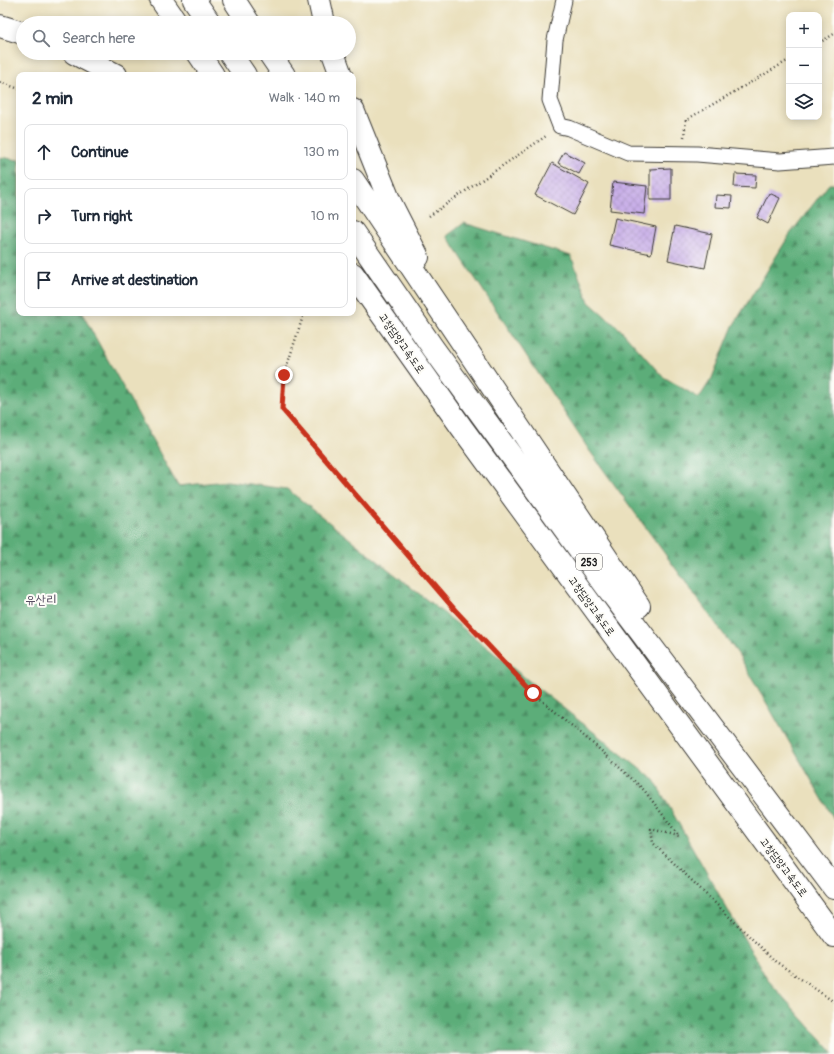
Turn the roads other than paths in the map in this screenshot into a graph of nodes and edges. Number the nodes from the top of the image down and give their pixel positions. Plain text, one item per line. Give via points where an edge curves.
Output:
1 (161, 0) edge
2 (194, 0) edge
3 (234, 0) edge
4 (319, 0) edge
5 (564, 0) edge
6 (172, 16) edge
7 (205, 16) edge
8 (244, 16) edge
9 (322, 16) edge
10 (0, 26) edge
11 (16, 31) edge
12 (87, 60) edge
13 (203, 60) edge
14 (235, 60) edge
15 (274, 60) edge
16 (336, 60) edge
17 (110, 72) edge
18 (211, 72) edge
19 (243, 72) edge
20 (282, 72) edge
21 (340, 72) edge
22 (356, 117) edge
23 (834, 157) edge
24 (356, 185) edge
25 (356, 236) edge
26 (356, 278) edge
27 (356, 287) edge
28 (389, 325) junction
29 (463, 346) junction
30 (784, 821) junction
31 (834, 888) edge
32 (834, 936) edge

1 - 6 highway
2 - 7 highway
3 - 8 highway
4 - 9 highway
5 - 23 street via 555,40 550,100 560,126 628,153 780,161
10 - 11 highway
12 - 17 highway
13 - 18 highway
14 - 19 highway
15 - 20 highway
16 - 21 highway
22 - 29 highway via 390,202
24 - 29 highway
25 - 30 highway, 고창담양고속도로 / 253 via 433,348 606,586
26 - 28 highway, 고창담양고속도로 / 253
27 - 28 highway
28 - 32 highway, 고창담양고속도로 / 253
29 - 30 highway
30 - 31 highway, 고창담양고속도로 / 253

